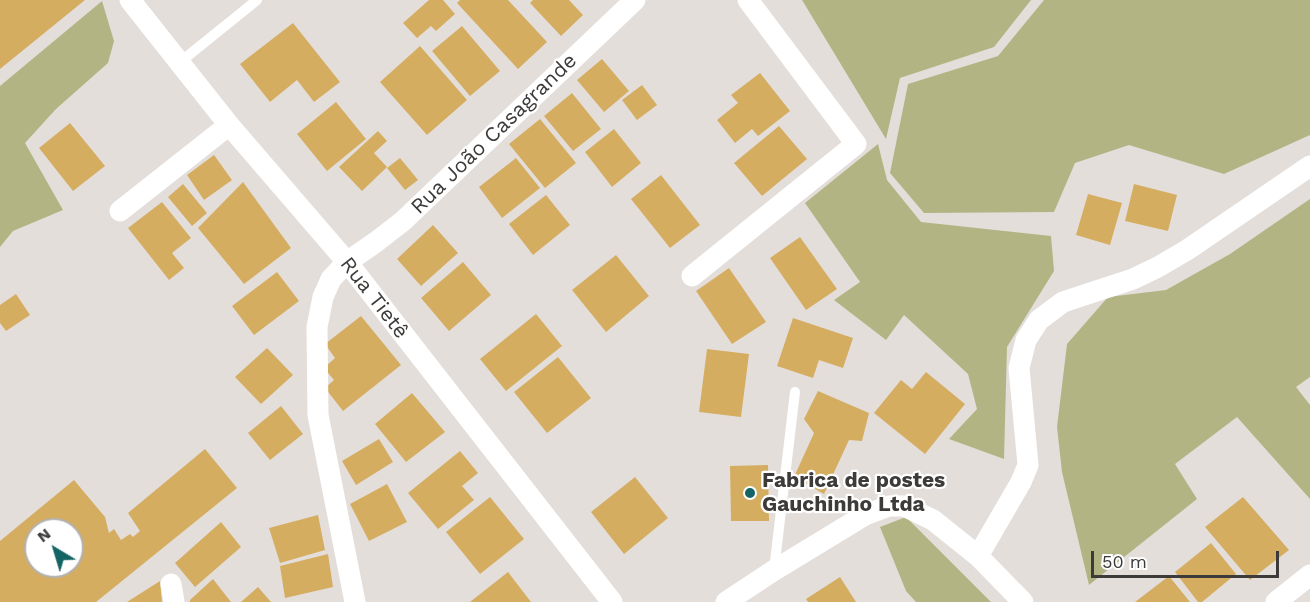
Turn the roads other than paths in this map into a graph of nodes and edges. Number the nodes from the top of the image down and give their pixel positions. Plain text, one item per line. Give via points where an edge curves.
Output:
1 (130, 0) edge
2 (257, 0) edge
3 (635, 0) edge
4 (748, 0) edge
5 (179, 63) junction
6 (229, 125) junction
7 (1310, 166) edge
8 (120, 212) dead end
9 (347, 262) junction
10 (692, 276) dead end
11 (795, 392) dead end
12 (978, 556) junction
13 (774, 570) junction
14 (1310, 575) edge
15 (355, 602) edge
16 (612, 602) edge
17 (726, 602) edge
18 (1023, 602) edge
19 (1276, 602) edge

1 - 5 street, Rua Tietê
2 - 5 lane
3 - 9 street, Rua João Casagrande via 403,221
4 - 10 street via 856,144
5 - 6 street, Rua Tietê
6 - 8 street
6 - 9 street, Rua Tietê
7 - 12 street via 1158,267 1063,302 1038,320 1026,340 1019,368 1028,465
9 - 15 street, Rua João Casagrande via 331,279 317,327 318,414
9 - 16 street, Rua Tietê
11 - 13 lane
12 - 13 street via 919,512 889,506 865,515
12 - 18 street
13 - 17 street
14 - 19 street

